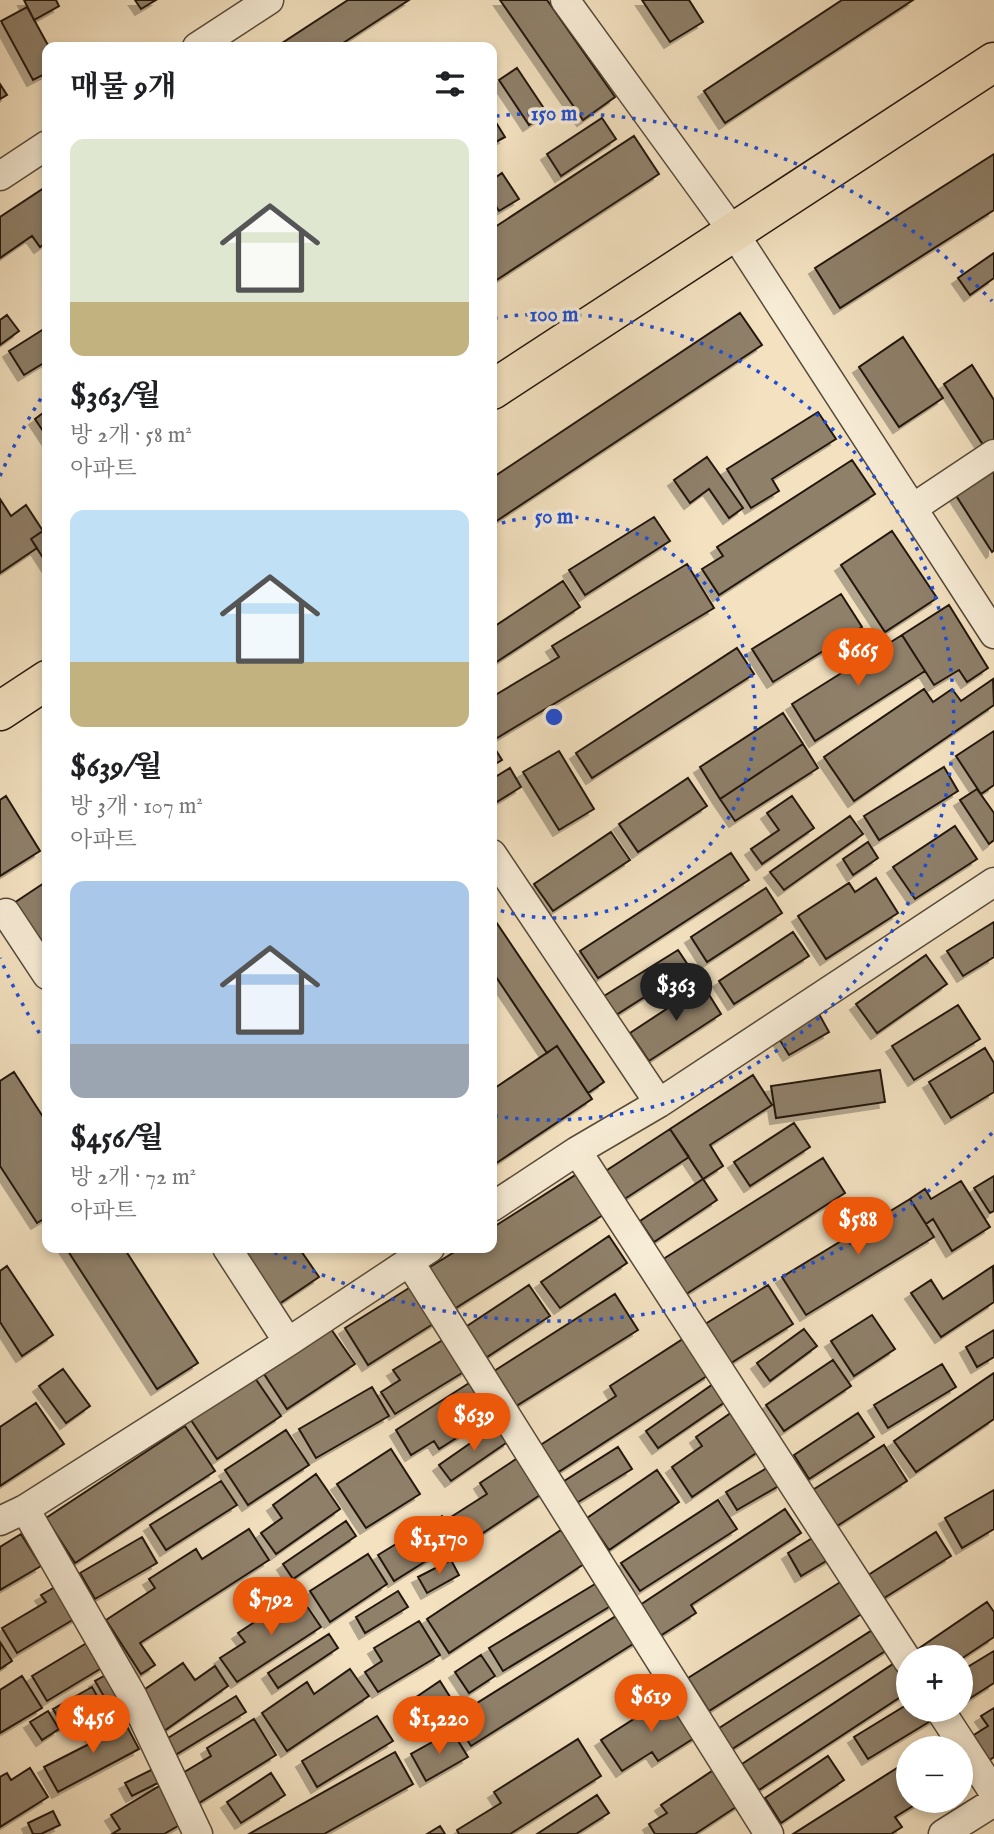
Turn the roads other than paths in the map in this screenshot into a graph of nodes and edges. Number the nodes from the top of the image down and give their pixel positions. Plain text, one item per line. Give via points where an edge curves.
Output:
1 (269, 0) edge
2 (565, 0) edge
3 (205, 42) edge
4 (994, 62) edge
5 (42, 148) edge
6 (0, 176) edge
7 (734, 233) junction
8 (497, 387) edge
9 (994, 454) edge
10 (913, 508) junction
11 (994, 634) edge
12 (42, 683) edge
13 (2, 706) edge
14 (497, 861) edge
15 (994, 882) edge
16 (6, 913) dead end
17 (42, 967) edge
18 (659, 1102) junction
19 (577, 1151) junction
20 (497, 1204) edge
21 (229, 1253) edge
22 (420, 1255) edge
23 (288, 1342) junction
24 (12, 1515) edge
25 (898, 1645) edge
26 (948, 1722) edge
27 (994, 1793) edge
28 (994, 1802) edge
29 (198, 1834) edge
30 (768, 1834) edge
31 (943, 1834) edge

1 - 3 street
2 - 7 street
4 - 7 main road
5 - 6 street
7 - 8 main road
7 - 10 street
9 - 10 street
10 - 11 street
12 - 13 main road
14 - 18 street
15 - 18 street
16 - 17 street
18 - 19 street
19 - 20 street
19 - 25 street
21 - 23 street
22 - 23 street
22 - 30 street
23 - 24 street
24 - 29 street via 133,1697
26 - 27 street
28 - 31 street

